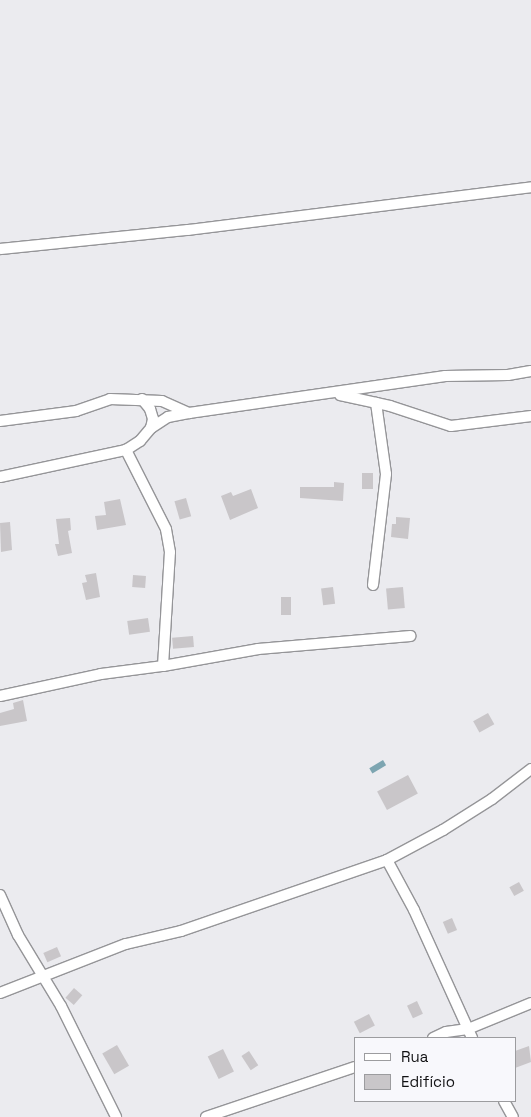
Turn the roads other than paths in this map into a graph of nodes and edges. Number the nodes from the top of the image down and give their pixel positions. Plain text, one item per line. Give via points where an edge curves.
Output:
1 (531, 187) edge
2 (0, 249) edge
3 (531, 371) edge
4 (334, 393) junction
5 (142, 399) junction
6 (376, 403) junction
7 (189, 413) junction
8 (531, 416) edge
9 (0, 421) edge
10 (151, 428) junction
11 (126, 450) junction
12 (0, 477) edge
13 (373, 585) dead end
14 (410, 636) dead end
15 (164, 666) junction
16 (0, 696) edge
17 (531, 769) edge
18 (387, 860) junction
19 (0, 895) edge
20 (41, 976) junction
21 (0, 993) edge
22 (531, 1003) edge
23 (470, 1034) edge
24 (435, 1037) edge
25 (354, 1067) edge
26 (505, 1102) edge
27 (116, 1117) edge
28 (206, 1117) edge
29 (513, 1117) edge

1 - 2 street via 198,229
3 - 4 street via 508,375 446,376
4 - 6 street
4 - 7 street
5 - 7 street via 162,401
5 - 9 street via 110,399 76,411
5 - 10 street via 150,409
6 - 8 street via 451,426
6 - 13 street via 386,474
7 - 10 street via 168,417
10 - 11 street
11 - 12 street
11 - 15 street via 166,529 170,552
14 - 15 street via 258,649
15 - 16 street via 101,674
17 - 18 street via 443,830
18 - 20 street via 181,931 126,944
18 - 23 street via 414,910
19 - 20 street
20 - 21 street
20 - 27 street via 61,1006
22 - 23 street
23 - 24 street via 446,1032
25 - 28 street
26 - 29 street

